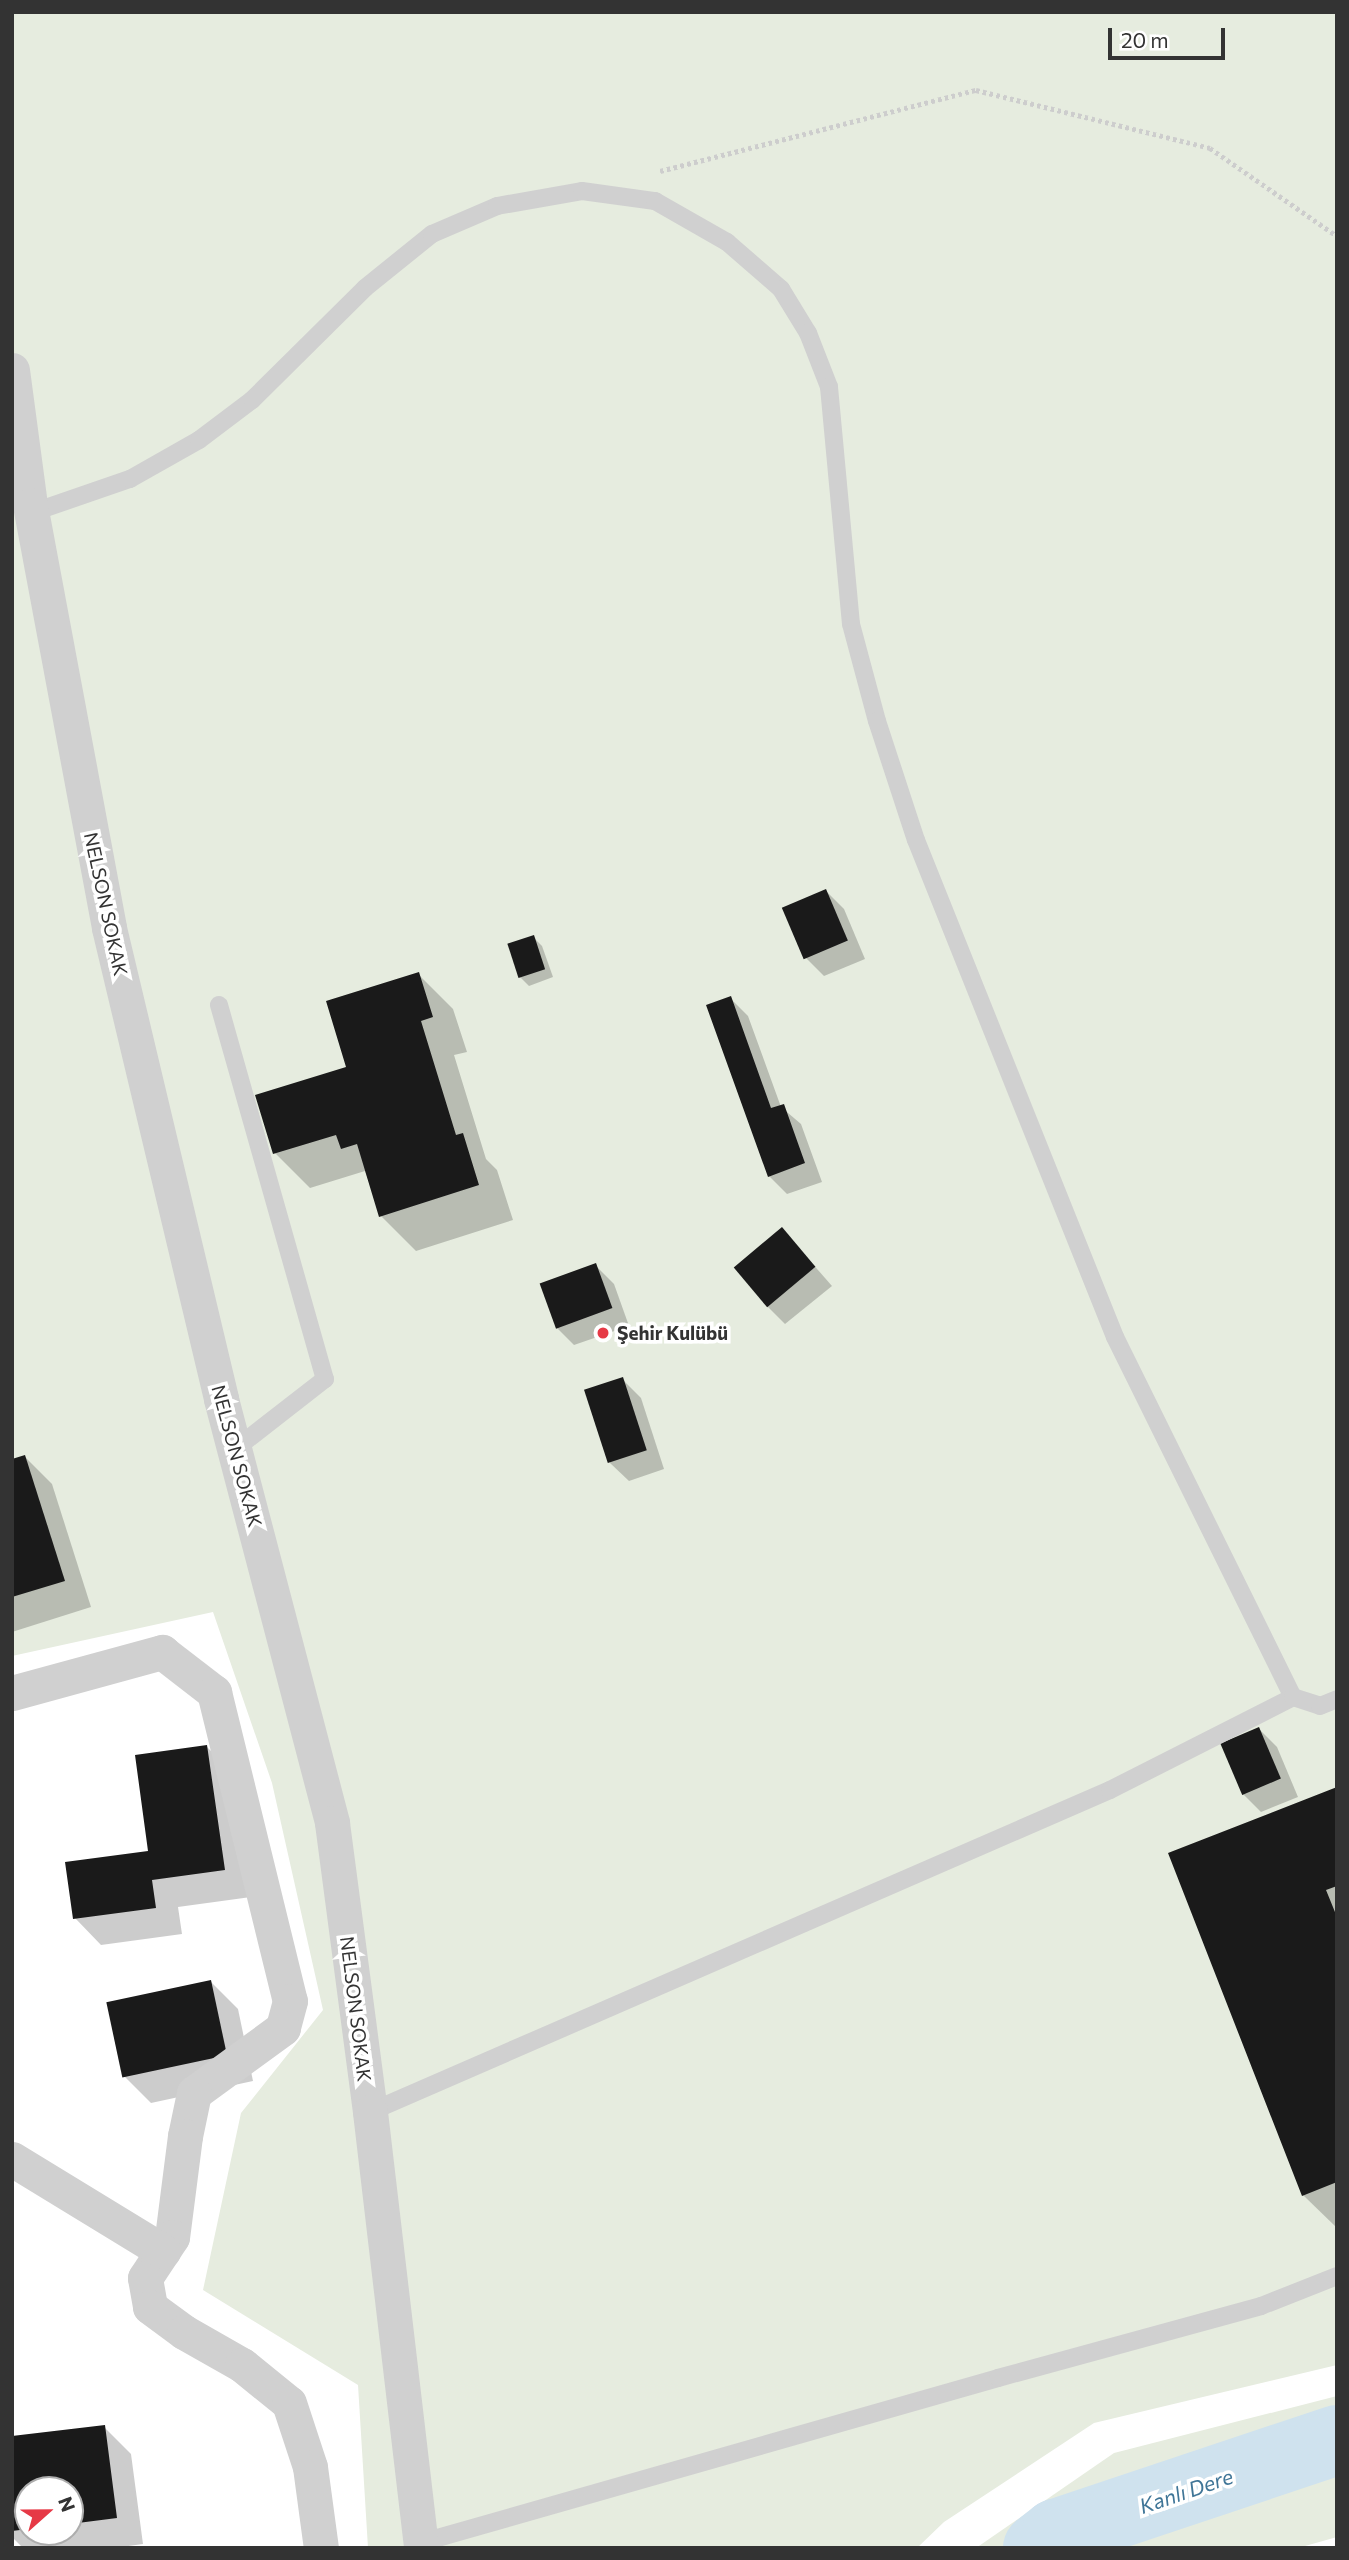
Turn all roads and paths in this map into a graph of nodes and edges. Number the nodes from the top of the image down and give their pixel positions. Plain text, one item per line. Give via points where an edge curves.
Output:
1 (647, 174) dead end
2 (1337, 236) edge
3 (12, 370) edge
4 (31, 513) junction
5 (219, 1005) dead end
6 (235, 1449) junction
7 (12, 1693) edge
8 (1293, 1697) junction
9 (1337, 1699) edge
10 (370, 2112) junction
11 (12, 2159) edge
12 (163, 2250) junction
13 (1337, 2276) edge
14 (421, 2545) edge
15 (321, 2548) edge

1 - 2 path via 976,90 1210,148
3 - 4 street, NELSON SOKAK
4 - 6 street, NELSON SOKAK via 109,928
4 - 8 lane via 130,479 199,440 252,400 365,288 432,234 497,206 582,191 656,201 727,242 781,289 808,333 829,387 851,624 916,840 1115,1337
5 - 6 lane via 325,1379
6 - 10 street, NELSON SOKAK via 332,1823
7 - 12 street via 162,1651 214,1692 290,2001 283,2028 194,2093 172,2237
8 - 9 lane via 1320,1706
8 - 10 lane via 1110,1790
10 - 14 street, NELSON SOKAK
11 - 12 street
12 - 15 street via 145,2278 150,2307 242,2365 289,2403 310,2467
13 - 14 lane via 1261,2306

